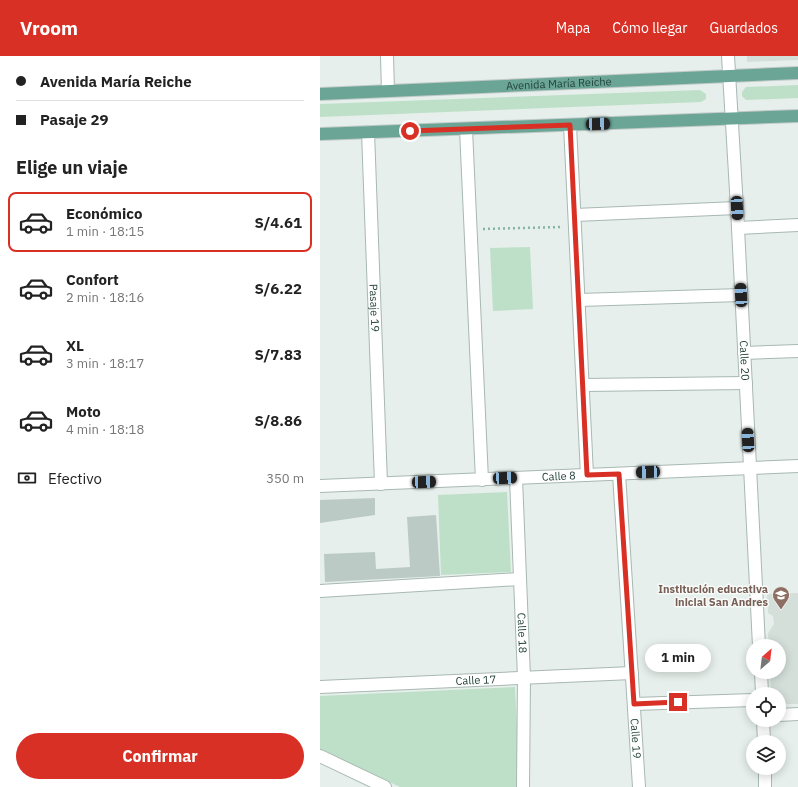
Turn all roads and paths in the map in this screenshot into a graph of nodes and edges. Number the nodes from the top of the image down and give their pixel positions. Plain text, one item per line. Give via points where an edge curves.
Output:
1 (387, 56) edge
2 (728, 56) edge
3 (798, 73) edge
4 (729, 76) junction
5 (388, 91) junction
6 (320, 94) edge
7 (798, 116) edge
8 (731, 119) junction
9 (570, 125) junction
10 (466, 129) junction
11 (368, 132) junction
12 (320, 134) edge
13 (737, 208) junction
14 (575, 221) junction
15 (798, 226) edge
16 (738, 228) junction
17 (471, 230) junction
18 (741, 295) junction
19 (579, 300) junction
20 (798, 351) edge
21 (744, 353) junction
22 (746, 383) junction
23 (583, 386) junction
24 (798, 466) edge
25 (750, 468) junction
26 (619, 474) junction
27 (587, 475) junction
28 (516, 478) junction
29 (482, 480) junction
30 (381, 484) junction
31 (320, 486) edge
32 (520, 579) junction
33 (320, 591) edge
34 (759, 639) edge
35 (632, 673) junction
36 (524, 678) junction
37 (320, 687) edge
38 (746, 700) edge
39 (634, 704) junction
40 (798, 714) edge
41 (786, 715) edge
42 (320, 756) edge
43 (765, 775) edge
44 (386, 787) edge
45 (523, 787) edge
46 (639, 787) edge
47 (765, 787) edge

1 - 5 street
2 - 4 street, Calle 20
3 - 4 main road, Avenida María Reiche
4 - 5 main road, Avenida María Reiche
4 - 8 street, Calle 20
5 - 6 main road, Avenida María Reiche
7 - 8 main road
8 - 9 main road
8 - 13 street, Calle 20
9 - 10 main road
9 - 14 street
10 - 11 main road
10 - 17 street
11 - 12 main road
11 - 30 street, Pasaje 19
13 - 14 street
13 - 16 street, Calle 20
14 - 17 path
14 - 19 street
15 - 16 street
16 - 18 street, Calle 20
17 - 29 street
18 - 19 street
18 - 21 street, Calle 20
19 - 23 street
20 - 21 street
21 - 22 street, Calle 20
22 - 23 street
22 - 25 street, Calle 20
23 - 27 street
24 - 25 street, Calle 8
25 - 26 street, Calle 8
25 - 34 street, Calle 20
26 - 27 street, Calle 8
26 - 35 street, Calle 19
27 - 28 street, Calle 8
28 - 29 street, Calle 8
28 - 32 street, Calle 18
29 - 30 street, Calle 8
30 - 31 street, Calle 8
32 - 33 street
32 - 36 street, Calle 18
35 - 36 street, Calle 17
35 - 39 street, Calle 19
36 - 37 street, Calle 17
36 - 45 street, Calle 18
38 - 39 street
39 - 46 street, Calle 19
40 - 41 street
42 - 44 street
43 - 47 street

